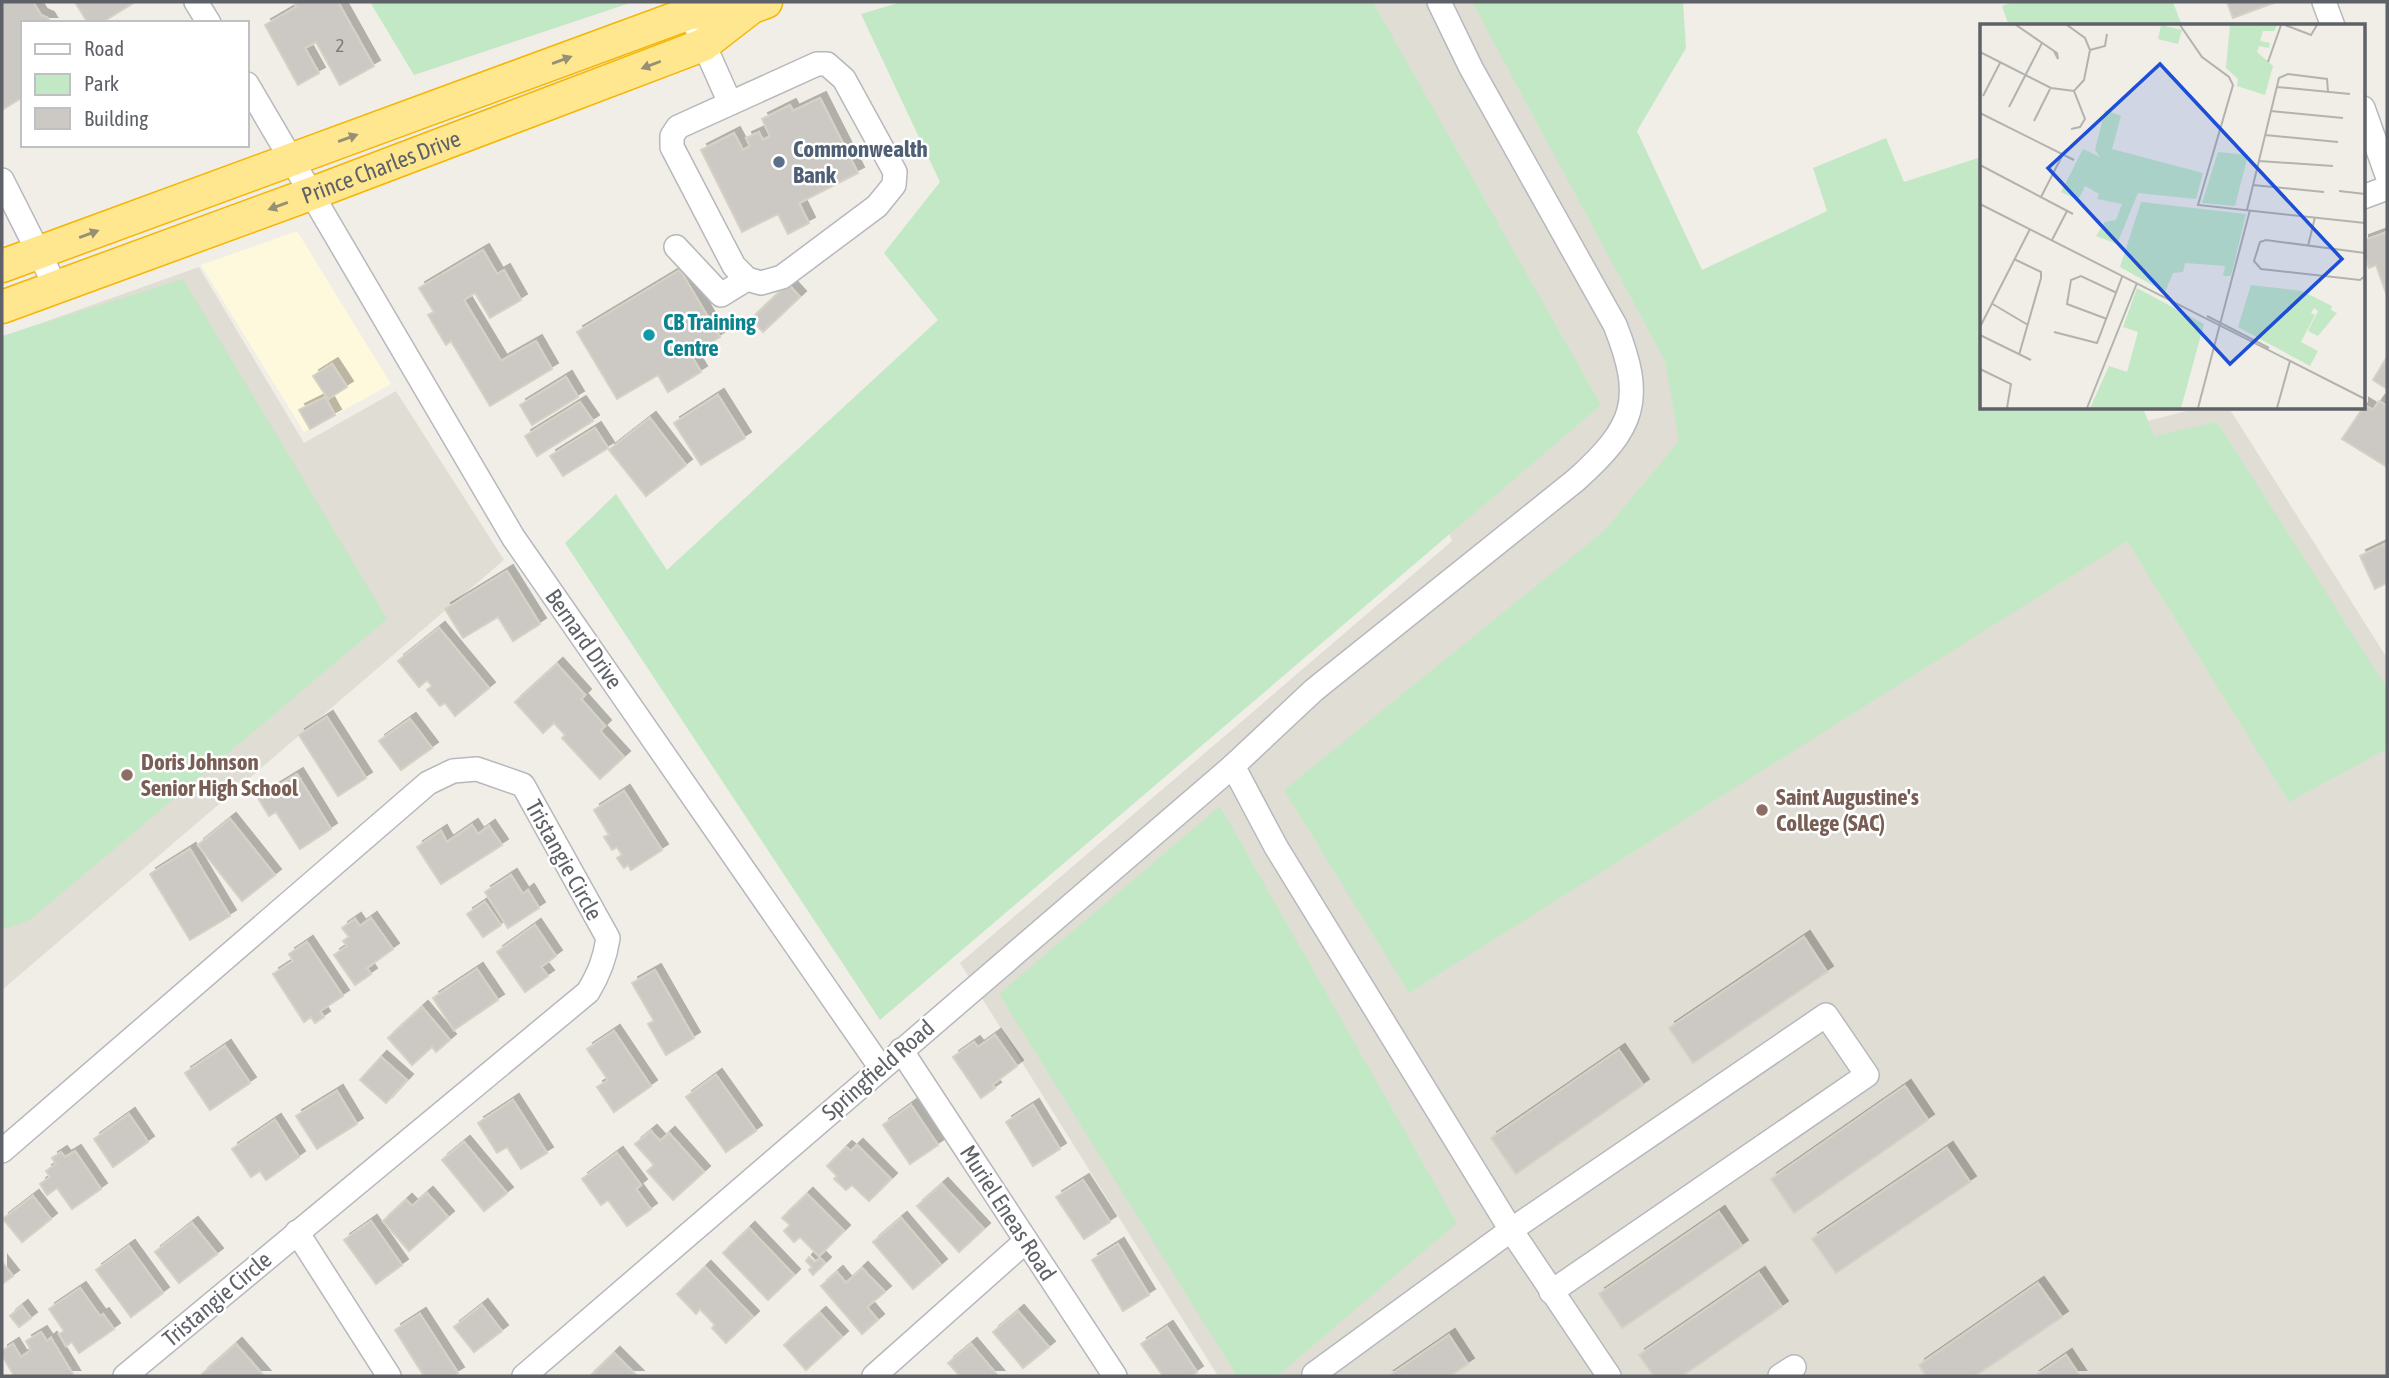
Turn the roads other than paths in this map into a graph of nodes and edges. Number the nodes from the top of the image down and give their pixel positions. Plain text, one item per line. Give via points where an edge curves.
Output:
1 (196, 2) edge
2 (1438, 2) edge
3 (2324, 2) edge
4 (759, 4) edge
5 (690, 13) junction
6 (208, 21) edge
7 (2332, 24) edge
8 (703, 45) junction
9 (248, 86) edge
10 (730, 103) junction
11 (2364, 111) edge
12 (292, 159) junction
13 (2387, 175) edge
14 (2, 180) edge
15 (2387, 188) edge
16 (313, 193) junction
17 (2364, 197) edge
18 (676, 247) dead end
19 (39, 252) junction
20 (2, 265) edge
21 (747, 279) junction
22 (56, 287) junction
23 (2, 307) edge
24 (1233, 766) junction
25 (901, 1050) junction
26 (881, 1068) junction
27 (2, 1151) edge
28 (1511, 1230) junction
29 (297, 1232) junction
30 (1026, 1241) junction
31 (1551, 1292) junction
32 (1314, 1374) dead end
33 (125, 1376) edge
34 (389, 1376) edge
35 (524, 1376) edge
36 (874, 1376) edge
37 (1115, 1376) edge
38 (1609, 1376) edge

1 - 6 street
2 - 24 street, Springfield Road via 1615,325 1632,381 1631,408 1620,434 1602,457 1314,690
3 - 7 street
4 - 5 highway, Prince Charles Drive
4 - 8 highway, Prince Charles Drive
5 - 8 street
12 -> 5 highway, Prince Charles Drive
8 - 10 street
8 -> 16 highway, Prince Charles Drive
9 - 12 street, Bernard Drive
10 - 21 street via 678,127 671,141 734,266
10 - 21 street via 803,68 827,64 844,79 895,172 894,185 877,206 782,277 761,283
11 - 13 street
12 - 16 street, Bernard Drive
19 -> 12 highway, Prince Charles Drive
14 - 19 street
15 - 17 street
16 -> 22 highway, Prince Charles Drive
16 - 26 street, Bernard Drive via 513,537
18 - 21 street via 721,295
19 - 20 highway, Prince Charles Drive
19 - 22 street
22 - 23 highway, Prince Charles Drive
24 - 25 street, Springfield Road
24 - 28 street via 1276,846
25 - 26 street, Springfield Road
25 - 30 street, Muriel Eneas Road
26 - 35 street, Springfield Road
27 - 29 street, Tristangie Circle via 428,783 453,771 477,769 523,785 608,938 599,975 589,992
28 - 31 street
28 - 31 street via 1826,1015 1867,1075
28 - 32 street
29 - 33 street, Tristangie Circle
29 - 34 street
30 - 36 street
30 - 37 street, Muriel Eneas Road
31 - 38 street

